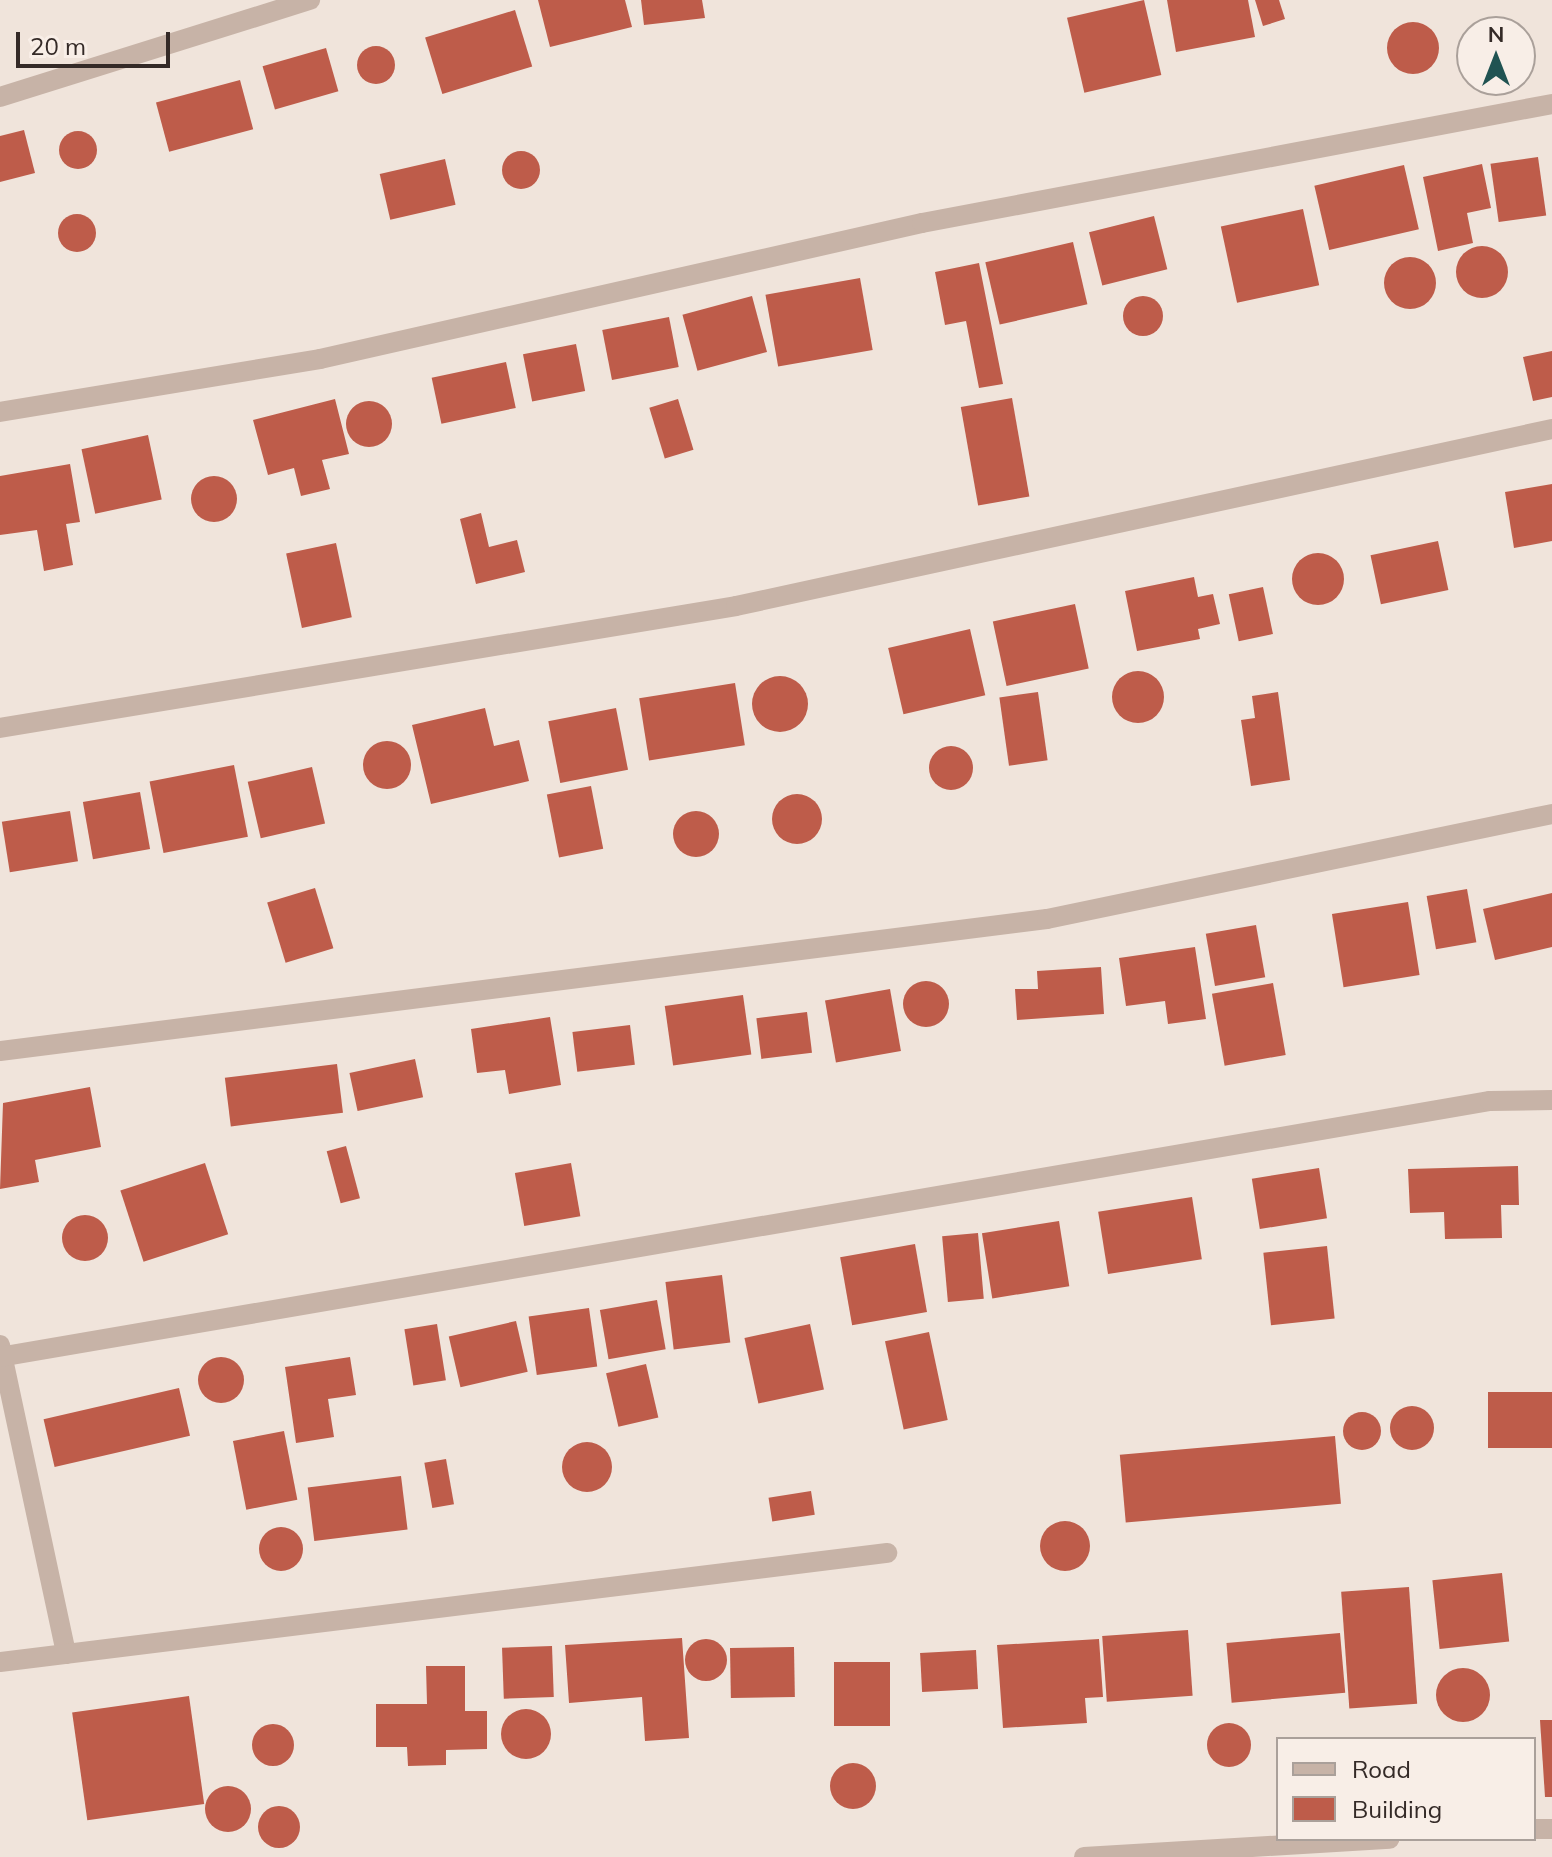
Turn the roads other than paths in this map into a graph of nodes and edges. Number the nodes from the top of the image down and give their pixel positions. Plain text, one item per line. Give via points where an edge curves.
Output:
1 (310, 0) edge
2 (0, 97) edge
3 (1552, 104) edge
4 (0, 412) edge
5 (1552, 429) edge
6 (0, 728) edge
7 (1552, 814) edge
8 (0, 1051) edge
9 (1552, 1100) edge
10 (1, 1352) edge
11 (887, 1553) dead end
12 (66, 1654) junction
13 (0, 1662) edge
14 (1355, 1841) edge
15 (1084, 1857) edge

1 - 2 street
3 - 4 street via 922,223 320,359
5 - 6 street via 736,606
7 - 8 street via 1047,919
9 - 10 street via 1490,1101
10 - 12 street
11 - 12 street
12 - 13 street
14 - 15 street

